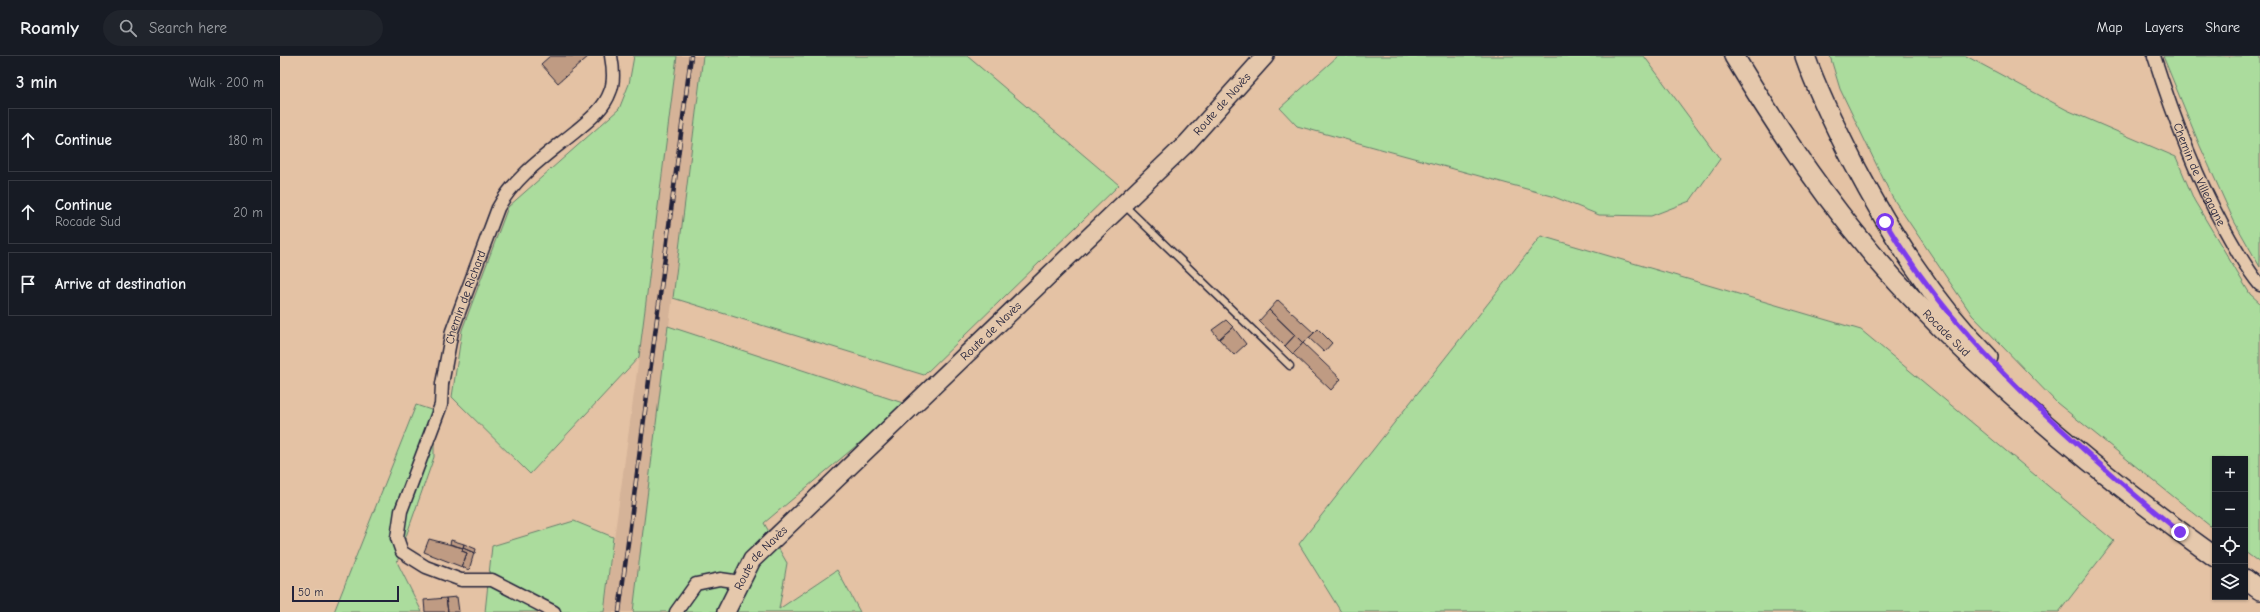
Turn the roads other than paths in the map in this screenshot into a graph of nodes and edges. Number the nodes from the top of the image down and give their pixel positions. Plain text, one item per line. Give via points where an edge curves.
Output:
1 (611, 56) edge
2 (1265, 56) edge
3 (1734, 56) edge
4 (1805, 56) edge
5 (2154, 56) edge
6 (1123, 204) junction
7 (2260, 285) edge
8 (1290, 366) dead end
9 (2139, 500) junction
10 (2212, 555) edge
11 (2248, 581) edge
12 (740, 582) junction
13 (2260, 590) edge
14 (554, 612) edge
15 (676, 612) edge
16 (726, 612) edge

1 - 14 street, Chemin de Richard via 611,92 596,114 518,180 506,192 498,208 452,331 442,384 441,405 401,511 397,538 402,552 426,567 461,580 492,580
2 - 6 main road, Route de Navès via 1187,142
3 - 9 main road, Rocade Sud via 1776,125 1802,161 1855,231 1910,296 2019,403
4 - 9 main road via 1832,119 1864,183 1904,254 1930,291 1982,351
5 - 7 street, Chemin de Villegagne via 2200,182 2229,237
6 - 8 lane
6 - 12 main road, Route de Navès via 784,527 752,560
9 - 10 main road, Rocade Sud
11 - 13 main road
12 - 15 street via 720,579 696,584
12 - 16 main road, Route de Navès

